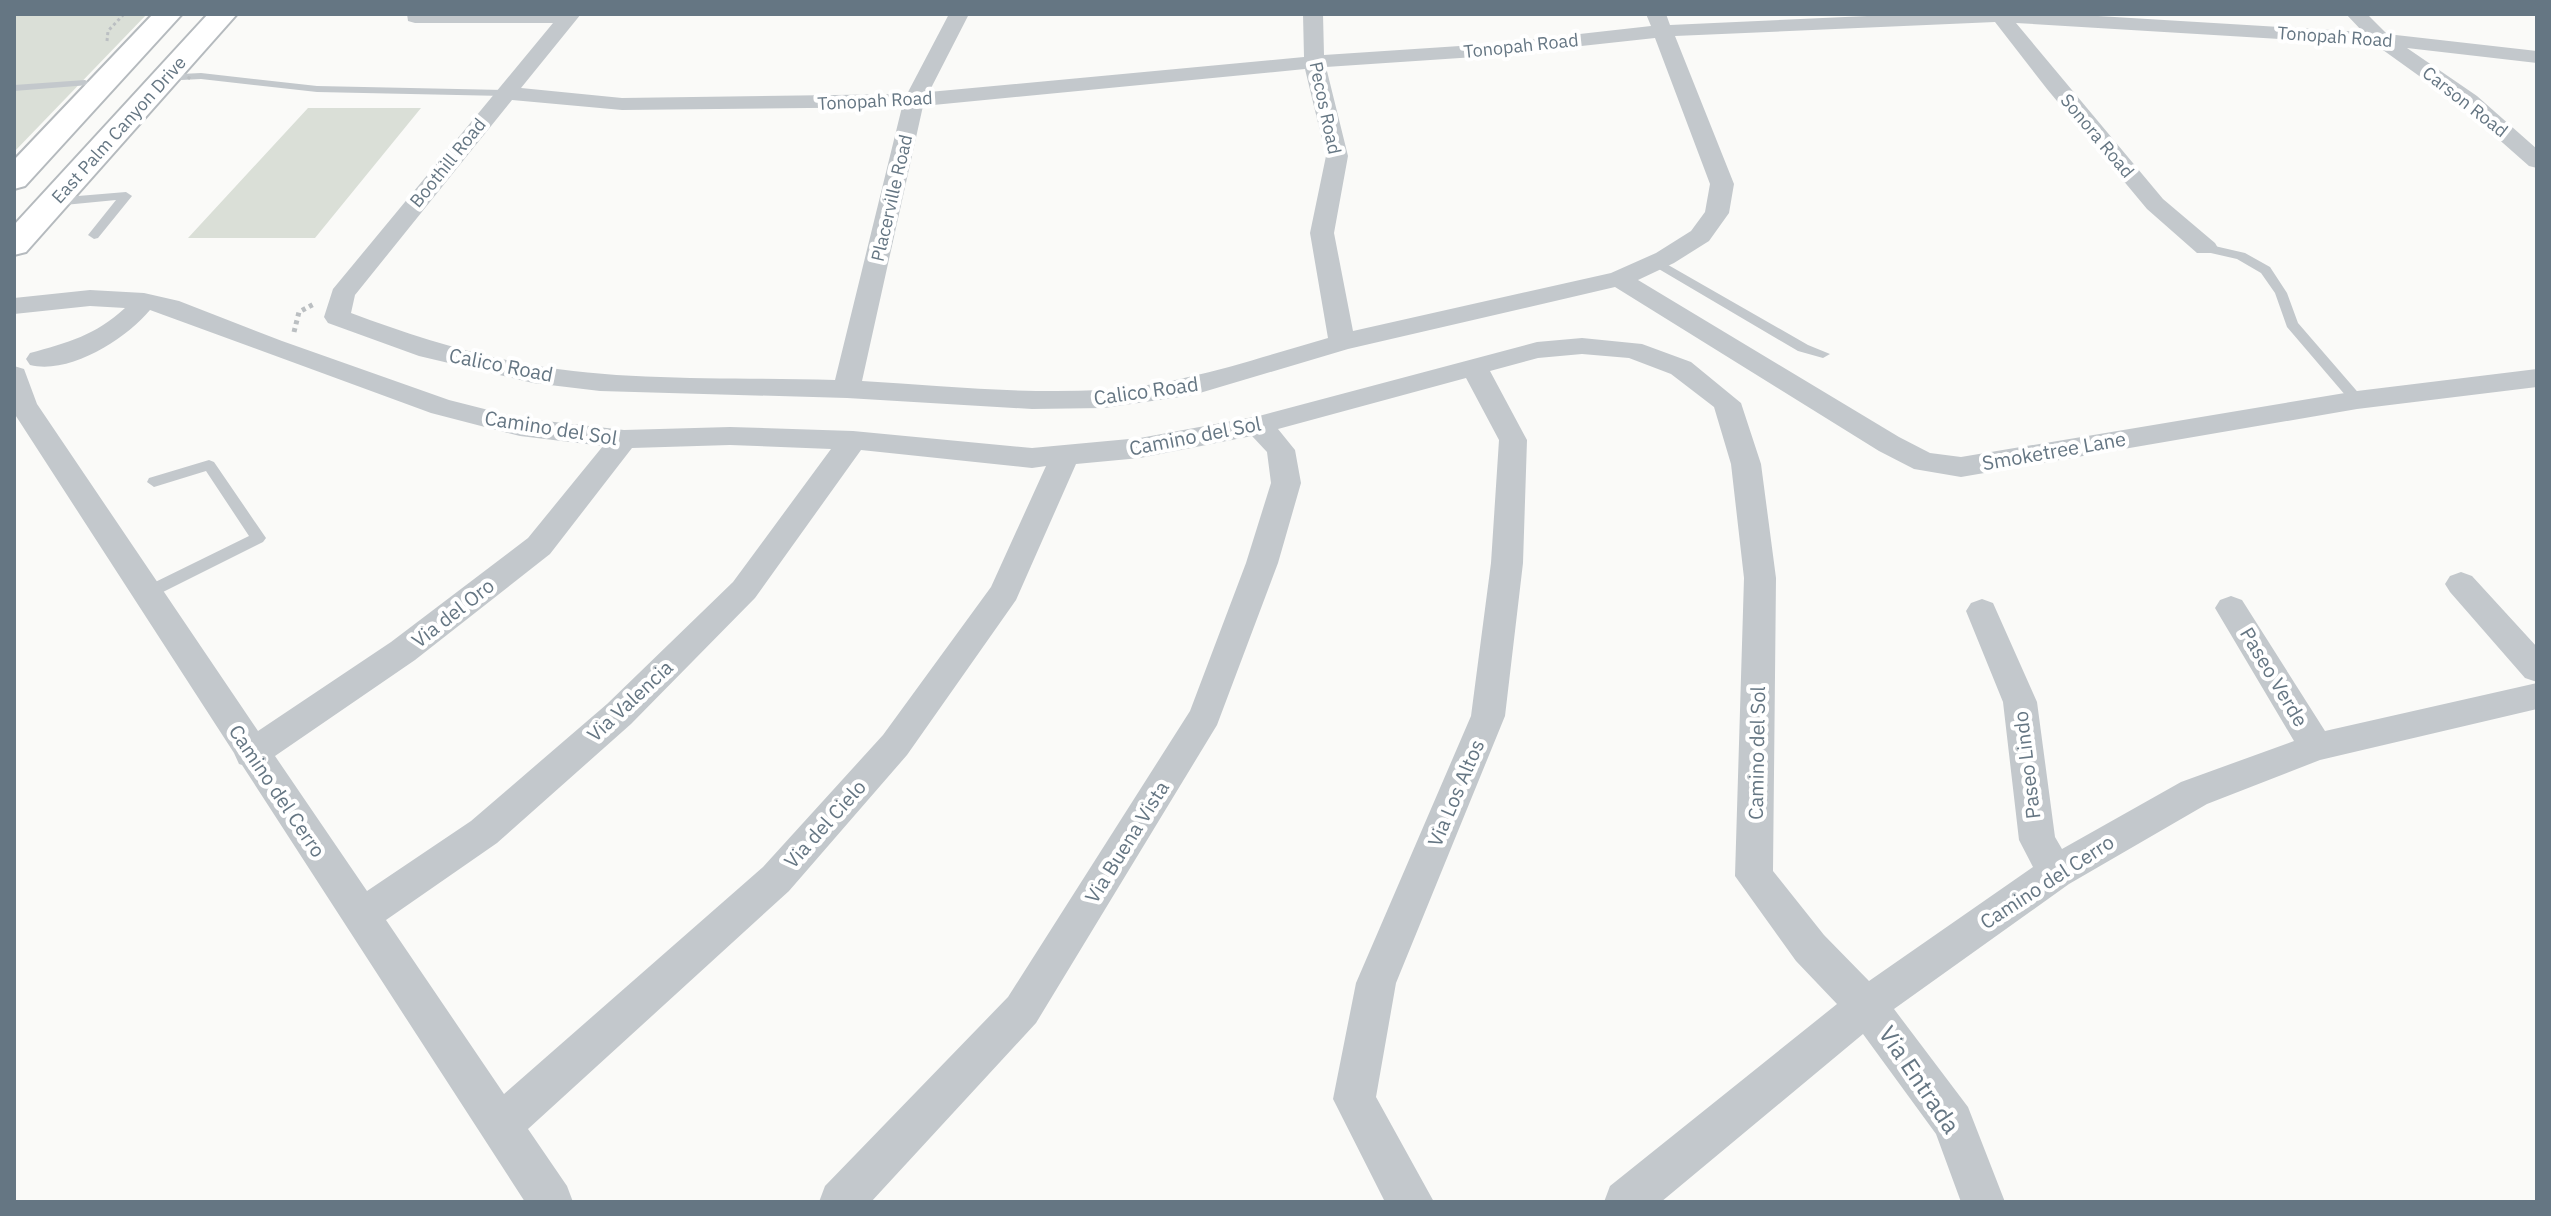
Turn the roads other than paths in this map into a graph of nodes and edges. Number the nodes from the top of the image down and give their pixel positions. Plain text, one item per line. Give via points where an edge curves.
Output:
1 (168, 14) edge
2 (223, 14) edge
3 (959, 14) edge
4 (1313, 14) edge
5 (2356, 14) edge
6 (2000, 15) edge
7 (569, 16) edge
8 (415, 17) dead end
9 (1660, 22) edge
10 (2381, 39) junction
11 (2537, 57) edge
12 (1314, 62) junction
13 (187, 77) dead end
14 (85, 83) dead end
15 (14, 88) edge
16 (504, 93) junction
17 (914, 100) junction
18 (2537, 161) edge
19 (14, 179) edge
20 (54, 202) junction
21 (94, 235) dead end
22 (14, 245) edge
23 (2206, 248) joint
24 (1656, 262) junction
25 (1619, 279) junction
26 (157, 303) junction
27 (14, 306) edge
28 (339, 307) joint
29 (1342, 342) junction
30 (1823, 354) dead end
31 (1475, 368) junction
32 (24, 369) edge
33 (2537, 378) edge
34 (847, 389) junction
35 (2357, 400) junction
36 (1259, 425) junction
37 (624, 439) junction
38 (853, 440) junction
39 (1065, 456) junction
40 (154, 482) dead end
41 (2461, 584) dead end
42 (147, 593) junction
43 (2231, 608) dead end
44 (1982, 611) dead end
45 (2537, 669) edge
46 (2537, 696) edge
47 (2316, 747) junction
48 (251, 754) junction
49 (2056, 872) junction
50 (361, 916) junction
51 (1866, 1006) junction
52 (501, 1125) junction
53 (551, 1202) edge
54 (841, 1202) edge
55 (1412, 1202) edge
56 (1626, 1202) edge
57 (1983, 1202) edge

1 - 19 main road
2 - 20 main road, East Palm Canyon Drive
3 - 17 street, Placerville Road
4 - 12 street, Pecos Road
5 - 10 street, Carson Road
6 - 9 street, Tonopah Road
6 - 10 street, Tonopah Road
6 - 23 street, Sonora Road via 2155,204
7 - 8 street
7 - 16 street, Boothill Road
9 - 12 street, Tonopah Road via 1490,50
9 - 24 street, Calico Road via 1722,184 1717,213 1700,236
10 - 11 street, Tonopah Road
10 - 18 street, Carson Road via 2469,101
12 - 17 street, Tonopah Road
12 - 29 street, Pecos Road via 1337,156 1322,233
13 - 16 lane via 317,89
14 - 15 lane
16 - 17 street, Tonopah Road via 622,104
16 - 28 street, Boothill Road
17 - 34 street, Placerville Road
20 - 21 lane via 126,196
20 - 22 main road, East Palm Canyon Drive
23 - 35 lane via 2241,256 2266,270 2292,324
24 - 25 street, Calico Road
24 - 30 lane via 1803,348
25 - 29 street, Calico Road
25 - 35 street, Smoketree Lane via 1924,462 1961,467
26 - 27 street, Camino del Sol via 90,298
26 - 32 street via 100,340
26 - 37 street, Camino del Sol via 441,407 520,427
28 - 34 street, Calico Road via 419,348 533,374 600,382
29 - 34 street, Calico Road via 1193,386 1104,399
31 - 36 street, Camino del Sol
31 - 51 street, Camino del Sol via 1537,350 1633,350 1681,368 1727,403 1746,464 1760,578 1754,876 1810,948
31 - 55 street, Via Los Altos via 1513,440 1507,563 1488,716 1376,983 1354,1099
32 - 42 street, Camino del Cerro via 23,405
33 - 35 street, Smoketree Lane
36 - 39 street, Camino del Sol
36 - 54 street, Via Buena Vista via 1281,450 1286,483 1205,715 1022,1010
37 - 38 street, Camino del Sol
37 - 48 street, Via del Oro via 539,546 403,651
38 - 39 street, Camino del Sol via 1032,458
38 - 50 street, Via Valencia via 744,590 619,714 484,832
39 - 52 street, Via del Cielo via 1005,592 895,745 776,879
40 - 42 lane via 209,465 258,538
41 - 45 street
42 - 48 street, Camino del Cerro
43 - 47 street, Paseo Verde
44 - 49 street, Paseo Lindo via 2020,702 2037,840
46 - 47 street, Camino del Cerro
47 - 49 street, Camino del Cerro via 2194,793
48 - 50 street, Camino del Cerro
49 - 51 street, Camino del Cerro
50 - 52 street, Camino del Cerro
51 - 56 street, Camino del Cerro
51 - 57 street, Via Entrada via 1953,1122
52 - 53 street, Camino del Cerro

